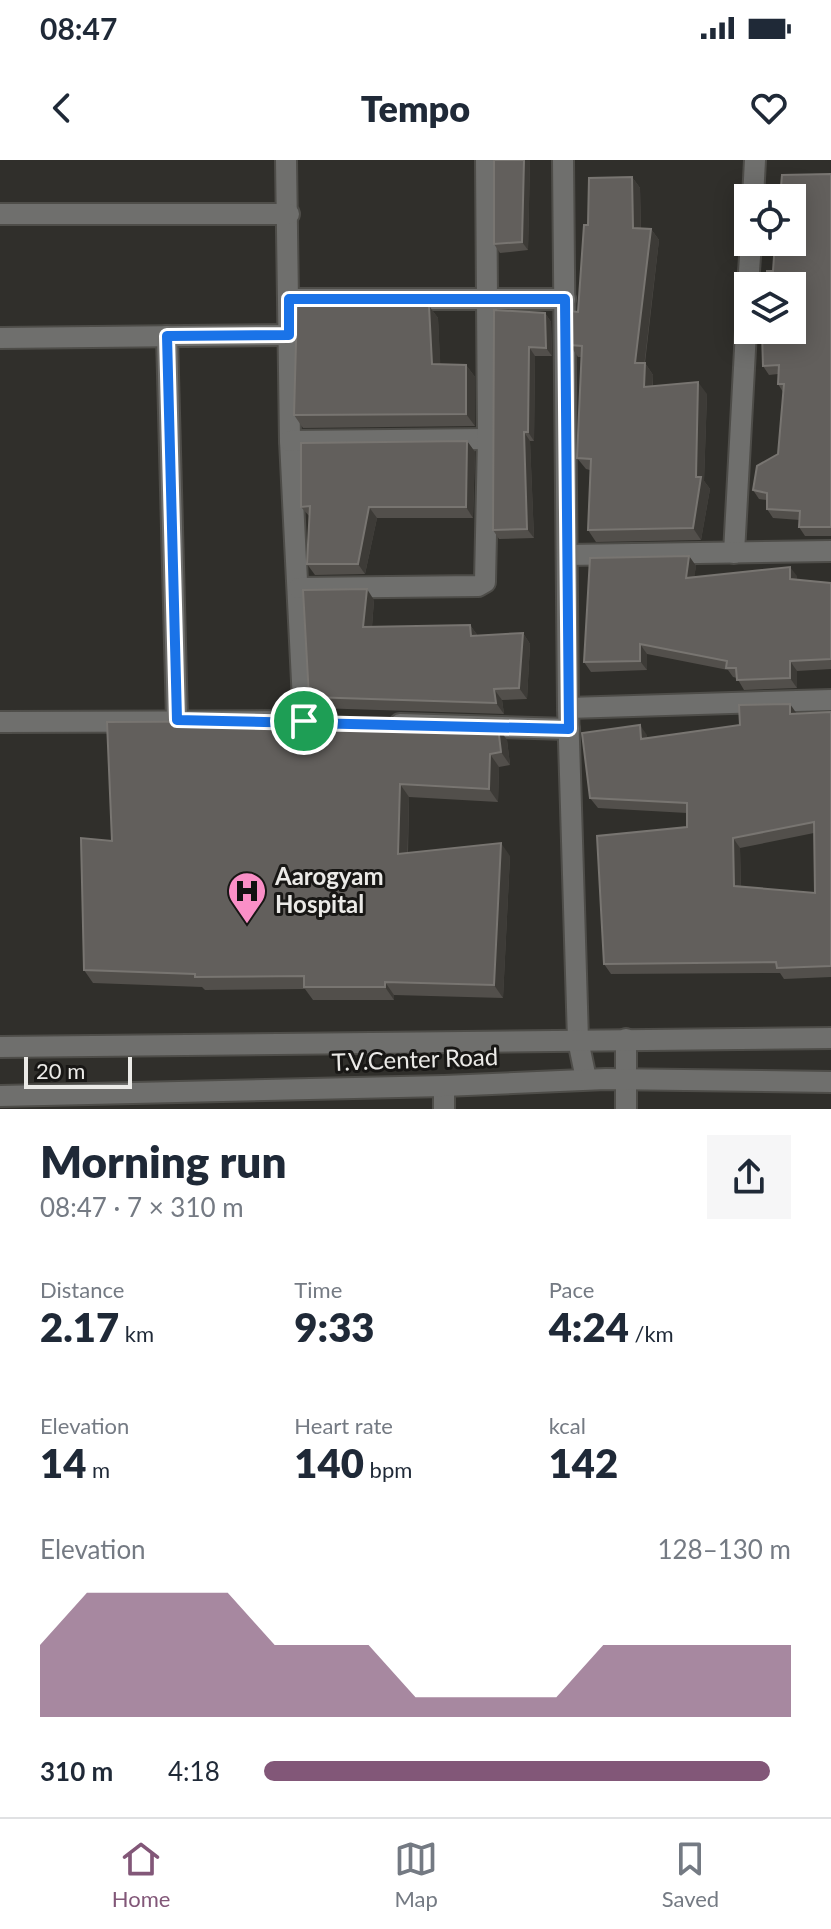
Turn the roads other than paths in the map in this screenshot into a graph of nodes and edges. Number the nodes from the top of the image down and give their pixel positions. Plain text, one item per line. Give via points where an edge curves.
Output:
1 (286, 160) edge
2 (486, 160) edge
3 (563, 160) edge
4 (755, 160) edge
5 (754, 184) edge
6 (0, 214) edge
7 (289, 214) junction
8 (289, 299) junction
9 (487, 299) junction
10 (565, 299) junction
11 (289, 335) junction
12 (167, 336) junction
13 (0, 338) edge
14 (745, 344) edge
15 (488, 439) junction
16 (290, 441) junction
17 (831, 551) edge
18 (734, 553) junction
19 (567, 555) junction
20 (299, 588) junction
21 (831, 700) edge
22 (568, 719) junction
23 (177, 720) junction
24 (0, 722) edge
25 (382, 724) edge
26 (831, 1038) edge
27 (626, 1039) junction
28 (578, 1040) junction
29 (0, 1047) edge
30 (586, 1079) junction
31 (626, 1079) junction
32 (831, 1082) edge
33 (444, 1086) junction
34 (0, 1096) edge
35 (444, 1109) edge
36 (626, 1109) edge

1 - 7 street
2 - 9 street
3 - 10 street
4 - 5 street
6 - 7 street
7 - 8 street
8 - 9 street
8 - 11 street
9 - 10 street
9 - 15 street
10 - 19 street
11 - 12 street
11 - 16 street
12 - 13 street
12 - 23 street
14 - 18 street
15 - 16 street
15 - 20 street via 485,582
16 - 20 street
17 - 18 street
18 - 19 street
19 - 22 street
20 - 23 street via 311,722
21 - 22 street
22 - 25 street
22 - 28 street
23 - 24 street
26 - 27 street, T.V.Center Road
27 - 28 street, T.V.Center Road
27 - 31 street
28 - 29 street, T.V.Center Road
28 - 30 street
30 - 31 street, T.V.Center Road
30 - 33 street, T.V.Center Road
31 - 32 street, T.V.Center Road
31 - 36 street
33 - 34 street, T.V.Center Road
33 - 35 street

